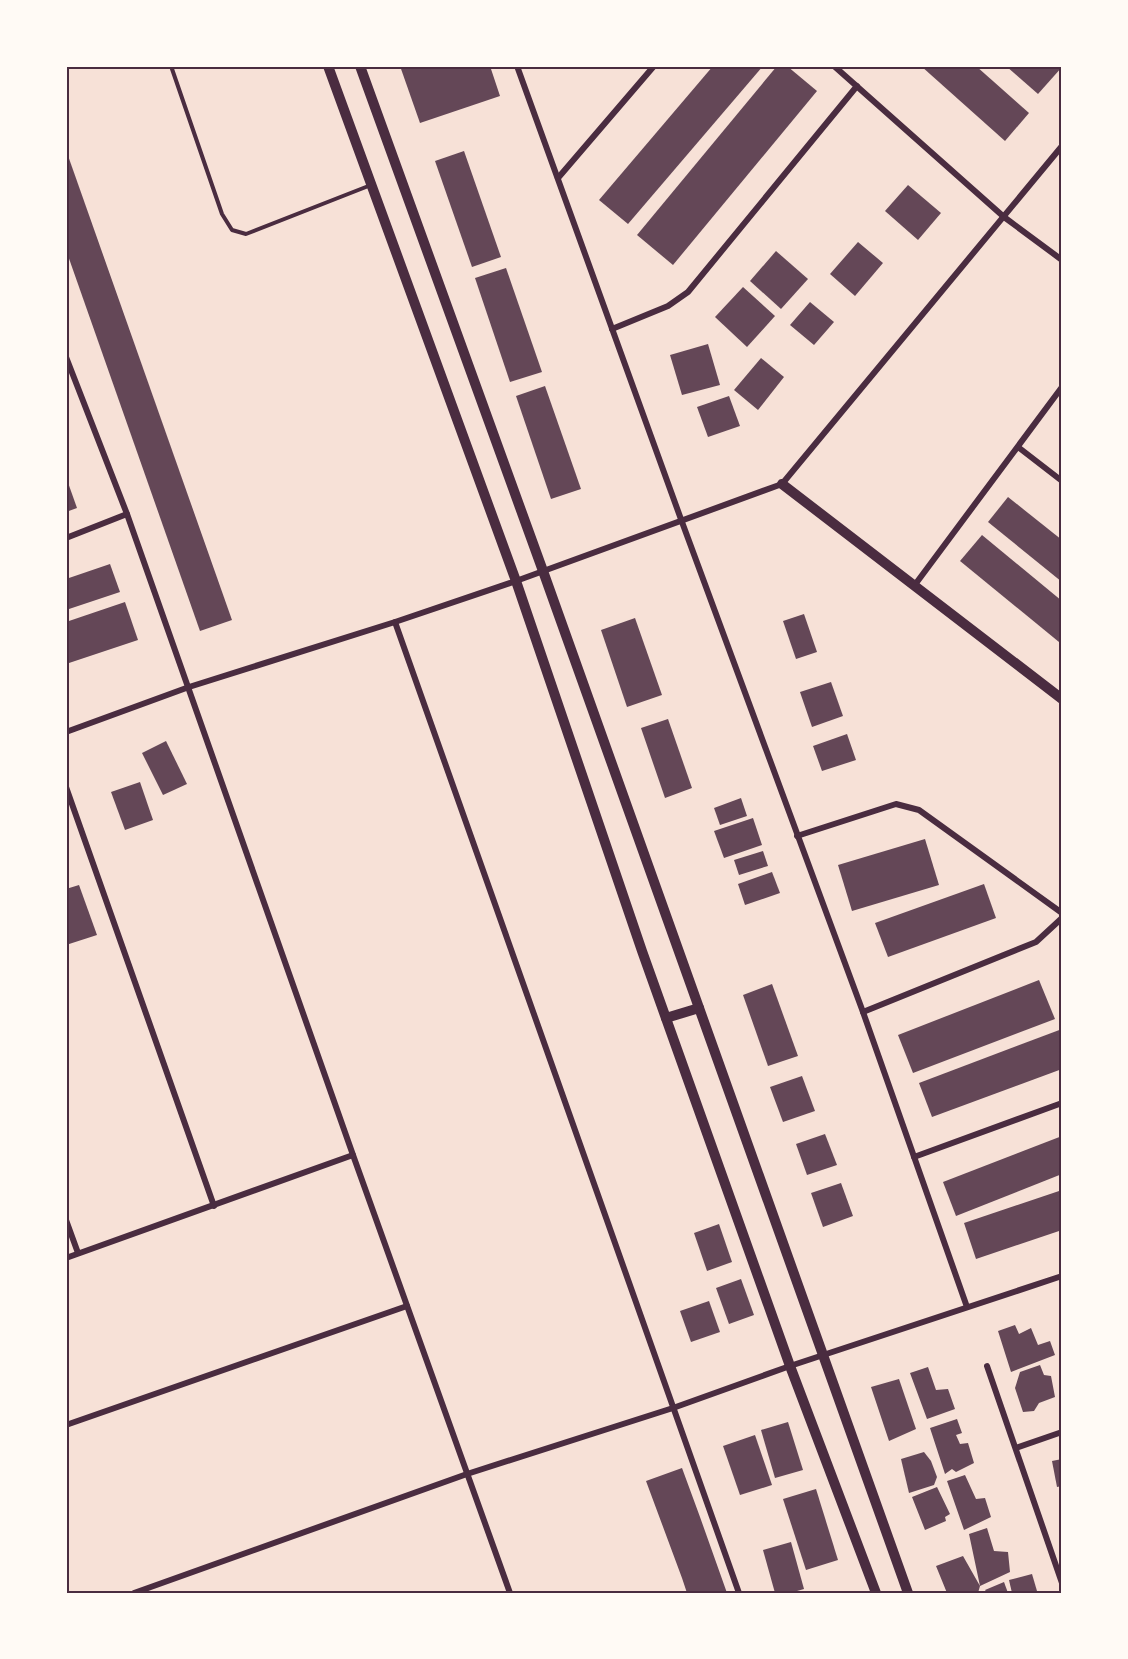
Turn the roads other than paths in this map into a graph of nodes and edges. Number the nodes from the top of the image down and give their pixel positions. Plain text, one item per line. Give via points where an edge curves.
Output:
1 (171, 66) edge
2 (328, 66) edge
3 (360, 66) edge
4 (517, 66) edge
5 (654, 66) edge
6 (834, 66) edge
7 (857, 86) junction
8 (1062, 147) edge
9 (558, 178) junction
10 (371, 185) junction
11 (1004, 217) junction
12 (1062, 260) edge
13 (612, 329) junction
14 (66, 357) edge
15 (1062, 387) edge
16 (1018, 447) junction
17 (1062, 481) edge
18 (782, 484) junction
19 (127, 514) junction
20 (682, 522) junction
21 (66, 538) edge
22 (543, 571) junction
23 (516, 581) junction
24 (914, 586) junction
25 (395, 622) junction
26 (189, 687) junction
27 (1062, 699) edge
28 (66, 732) edge
29 (66, 786) edge
30 (797, 836) junction
31 (1062, 912) edge
32 (1062, 918) edge
33 (699, 1008) junction
34 (863, 1012) junction
35 (666, 1018) junction
36 (1062, 1103) edge
37 (352, 1155) junction
38 (914, 1157) junction
39 (214, 1206) junction
40 (66, 1220) edge
41 (78, 1253) junction
42 (66, 1258) edge
43 (1062, 1276) edge
44 (407, 1306) junction
45 (967, 1307) junction
46 (823, 1355) junction
47 (790, 1366) junction
48 (987, 1366) dead end
49 (674, 1408) junction
50 (66, 1425) edge
51 (1062, 1432) edge
52 (1016, 1448) junction
53 (467, 1474) junction
54 (1062, 1583) edge
55 (135, 1593) edge
56 (510, 1593) edge
57 (739, 1593) edge
58 (876, 1593) edge
59 (908, 1593) edge

1 - 10 lane via 222,214 232,230 246,234
2 - 10 main road
3 - 22 main road
4 - 9 street
5 - 9 street
6 - 7 street
7 - 11 street
7 - 13 street via 687,292 668,306
8 - 11 street
9 - 13 street
10 - 23 main road
11 - 12 street
11 - 18 street
13 - 20 street
14 - 19 street
15 - 16 street
16 - 17 street
16 - 24 street
18 - 20 street
18 - 24 main road
19 - 21 street
19 - 26 street
20 - 22 street
20 - 30 street
22 - 23 street
22 - 33 main road
23 - 25 street
23 - 35 main road
24 - 27 main road
25 - 26 street
25 - 49 street
26 - 28 street
26 - 37 street
29 - 39 street
30 - 31 street via 896,804 919,810
30 - 34 street
32 - 34 street via 1036,942
33 - 35 main road
33 - 46 main road
34 - 38 street
35 - 47 main road
36 - 38 street
37 - 39 street
37 - 44 street
38 - 45 street
39 - 41 street
40 - 41 street
41 - 42 street
43 - 45 street
44 - 50 street
44 - 53 street
45 - 46 street
46 - 47 street
46 - 59 main road
47 - 49 street
47 - 58 main road
48 - 52 street
49 - 53 street
49 - 57 street
51 - 52 street
52 - 54 street
53 - 55 street
53 - 56 street

